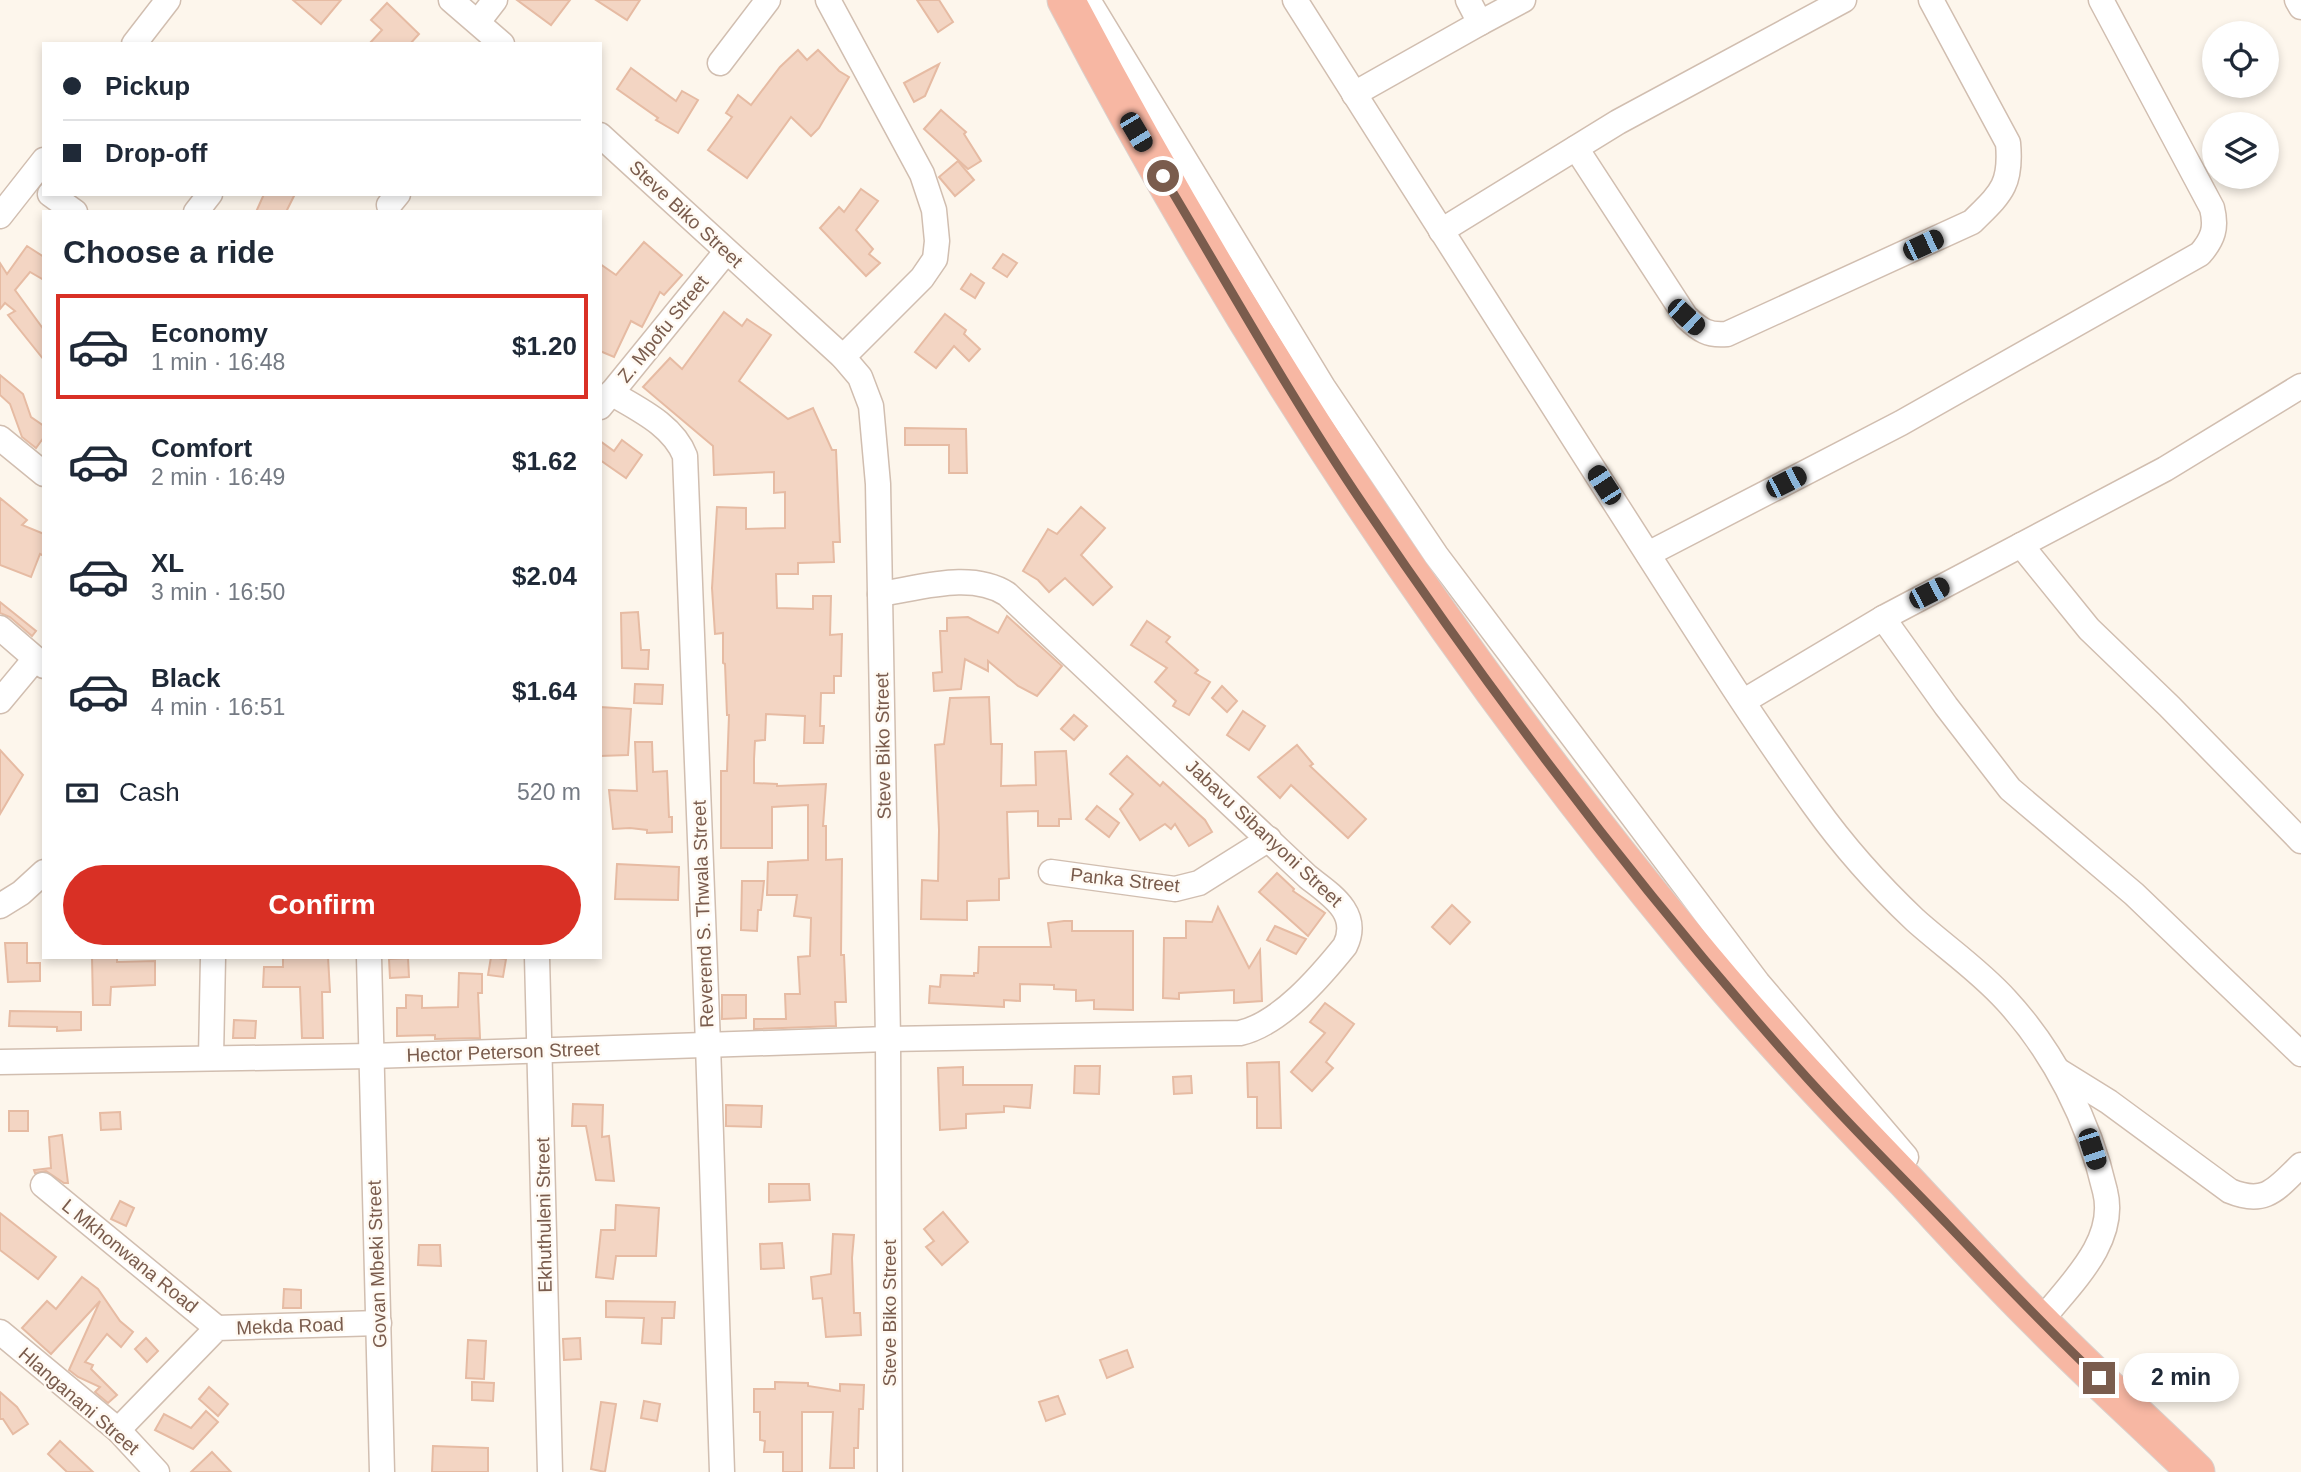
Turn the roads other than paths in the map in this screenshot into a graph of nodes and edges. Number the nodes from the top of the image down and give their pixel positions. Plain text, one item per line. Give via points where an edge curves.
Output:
1 (168, 0) edge
2 (451, 0) edge
3 (495, 0) edge
4 (768, 0) edge
5 (828, 0) edge
6 (1066, 0) edge
7 (1088, 0) edge
8 (1295, 0) edge
9 (1468, 0) edge
10 (1523, 0) edge
11 (1844, 0) edge
12 (1931, 0) edge
13 (2101, 0) edge
14 (2297, 0) edge
15 (2301, 7) edge
16 (478, 22) junction
17 (1480, 23) junction
18 (136, 42) edge
19 (500, 42) edge
20 (720, 63) dead end
21 (1354, 94) junction
22 (602, 137) edge
23 (1576, 148) junction
24 (42, 166) edge
25 (36, 185) edge
26 (53, 196) edge
27 (208, 196) edge
28 (72, 210) edge
29 (198, 210) edge
30 (0, 216) edge
31 (1441, 231) junction
32 (726, 252) junction
33 (843, 357) junction
34 (2301, 386) edge
35 (606, 400) edge
36 (0, 438) edge
37 (42, 472) edge
38 (2021, 545) junction
39 (1648, 554) junction
40 (880, 594) junction
41 (1883, 618) junction
42 (0, 628) edge
43 (39, 662) edge
44 (0, 701) edge
45 (1744, 701) junction
46 (1269, 839) junction
47 (2301, 841) edge
48 (1051, 872) dead end
49 (42, 874) edge
50 (0, 906) edge
51 (214, 959) edge
52 (369, 959) edge
53 (537, 959) edge
54 (1005, 1036) joint
55 (888, 1039) junction
56 (708, 1044) junction
57 (540, 1051) junction
58 (2301, 1054) edge
59 (371, 1056) junction
60 (211, 1058) junction
61 (0, 1062) edge
62 (2056, 1069) junction
63 (2301, 1165) edge
64 (43, 1185) dead end
65 (2004, 1284) junction
66 (2040, 1322) junction
67 (379, 1323) junction
68 (217, 1328) junction
69 (0, 1332) edge
70 (118, 1430) junction
71 (157, 1472) edge
72 (382, 1472) edge
73 (550, 1472) edge
74 (722, 1472) edge
75 (890, 1472) edge
76 (2196, 1472) edge

1 - 18 street
2 - 16 street
3 - 16 street
4 - 20 street
5 - 33 street via 922,174 934,210 937,241 935,259 922,278
6 - 65 highway via 1123,109 1309,422 1448,627 1685,937 1801,1071
7 - 65 street via 1323,387 1436,555 1758,983 1965,1224
8 - 21 street
9 - 17 street
10 - 17 street
11 - 23 street
12 - 23 street via 2008,143 2011,168 2003,192 1972,222 1727,334 1701,331 1686,317
13 - 39 street via 2212,208 2211,242 2200,254 1901,423
14 - 15 street
16 - 19 street
17 - 21 street
21 - 31 street
22 - 32 street, Steve Biko Street
23 - 31 street
24 - 25 street
25 - 30 street
26 - 28 street
27 - 29 street
31 - 39 street
32 - 33 street, Steve Biko Street
32 - 35 street, Z. Mpofu Street
33 - 40 street, Steve Biko Street via 860,377 873,416
34 - 38 street via 2165,469
35 - 56 street, Reverend S. Thwala Street via 664,427 685,456
36 - 37 street
38 - 41 street
38 - 47 street via 2089,629
39 - 45 street
40 - 46 street, Jabavu Sibanyoni Street via 975,581 997,588
40 - 55 street, Steve Biko Street
41 - 45 street
41 - 58 street via 2010,789 2134,894
42 - 43 street
43 - 44 street
45 - 62 street via 1857,861 2004,998
46 - 48 street, Panka Street via 1199,883 1175,889
46 - 54 street, Jabavu Sibanyoni Street via 1337,900 1350,924 1345,946 1282,1012 1263,1026 1240,1033
49 - 50 street
51 - 60 street
52 - 59 street, Govan Mbeki Street
53 - 57 street, Ekhuthuleni Street
54 - 55 street, Hector Peterson Street
55 - 56 street, Hector Peterson Street
55 - 75 street, Steve Biko Street
56 - 57 street, Hector Peterson Street
56 - 74 street, Reverend S. Thwala Street
57 - 59 street, Hector Peterson Street
57 - 73 street, Ekhuthuleni Street
59 - 60 street, Hector Peterson Street
59 - 67 street, Govan Mbeki Street
60 - 61 street, Hector Peterson Street
62 - 63 street via 2242,1196 2275,1191
62 - 66 street via 2080,1115 2108,1207 2096,1250
64 - 68 street, L Mkhonwana Road
65 - 66 highway
66 - 76 highway
67 - 68 street, Mekda Road
67 - 72 street, Govan Mbeki Street
68 - 70 street, Mekda Road
69 - 70 street, Hlanganani Street
70 - 71 street, Hlanganani Street

